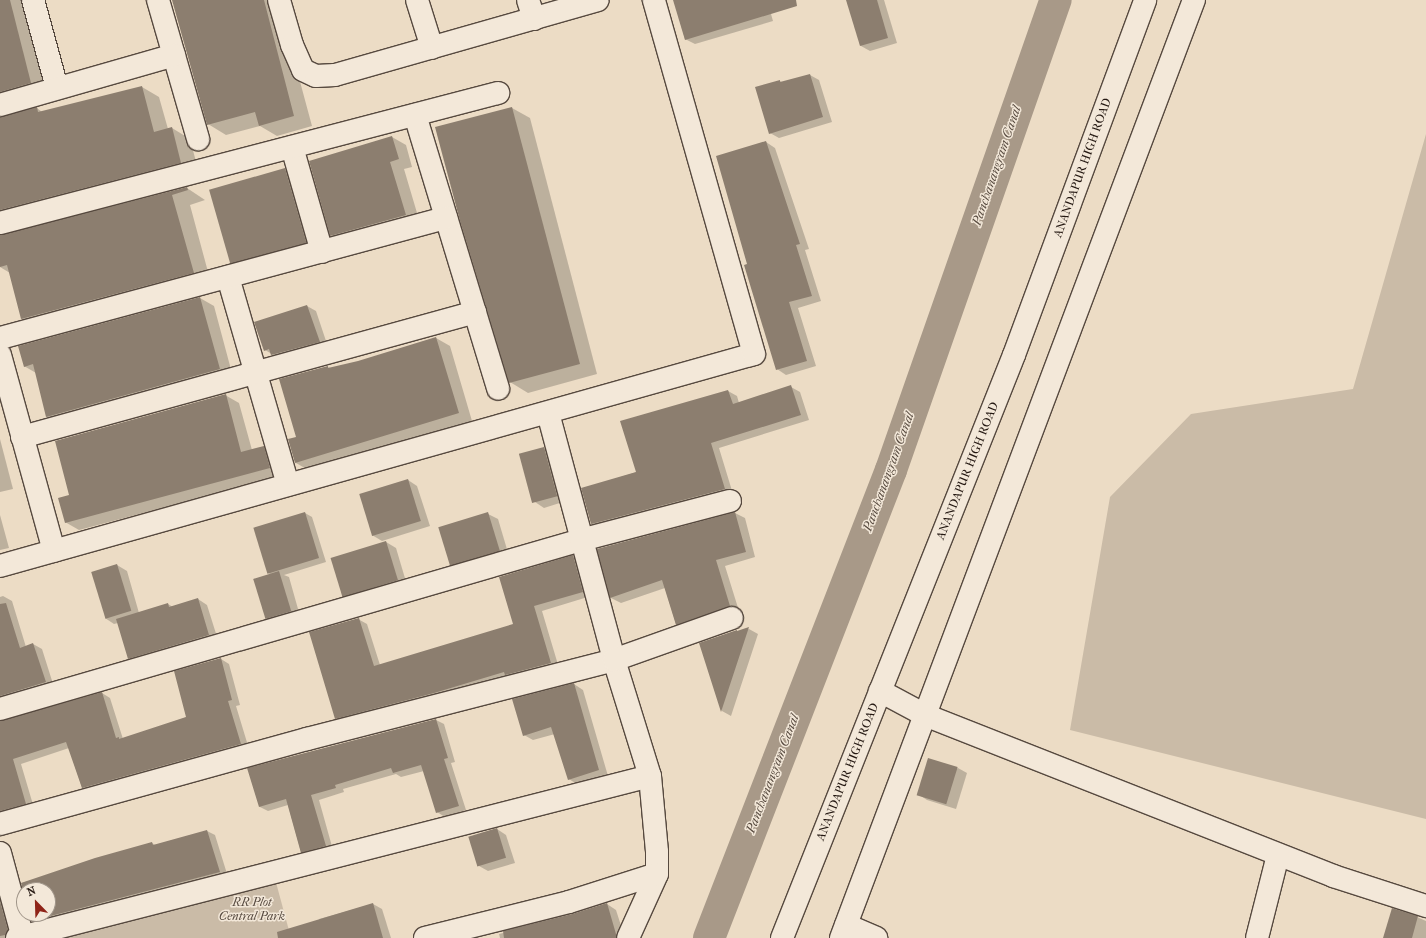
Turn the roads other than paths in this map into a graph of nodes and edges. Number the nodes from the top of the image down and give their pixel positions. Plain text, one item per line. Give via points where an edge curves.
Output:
1 (34, 0) edge
2 (158, 0) edge
3 (279, 0) edge
4 (417, 0) edge
5 (598, 0) edge
6 (654, 0) edge
7 (1145, 0) edge
8 (1194, 0) edge
9 (531, 10) edge
10 (432, 48) junction
11 (174, 55) junction
12 (57, 88) junction
13 (498, 93) dead end
14 (0, 105) edge
15 (415, 115) junction
16 (198, 139) dead end
17 (292, 147) junction
18 (446, 218) junction
19 (0, 223) edge
20 (322, 252) junction
21 (228, 277) junction
22 (475, 312) junction
23 (0, 338) edge
24 (0, 355) edge
25 (256, 373) junction
26 (498, 389) dead end
27 (548, 413) junction
28 (22, 437) junction
29 (288, 485) junction
30 (730, 501) dead end
31 (582, 540) junction
32 (54, 551) junction
33 (0, 566) edge
34 (732, 618) dead end
35 (614, 660) junction
36 (880, 691) junction
37 (0, 709) edge
38 (925, 715) junction
39 (650, 776) junction
40 (0, 824) edge
41 (0, 853) edge
42 (1278, 854) junction
43 (657, 874) junction
44 (1426, 906) edge
45 (844, 932) edge
46 (21, 937) edge
47 (425, 938) edge
48 (628, 938) edge
49 (782, 938) edge
50 (876, 938) edge
51 (1257, 938) edge

1 - 12 street
2 - 11 street
3 - 10 street via 292,45 303,70 316,76 335,75
4 - 10 street
5 - 9 street
6 - 27 street via 754,354
7 - 36 street, ANANDAPUR HIGH ROAD via 1014,355
8 - 38 street
9 - 10 street
11 - 12 street
11 - 16 street
12 - 14 street
13 - 15 street
15 - 17 street
15 - 18 street
17 - 19 street
17 - 20 street
18 - 20 street
18 - 22 street
20 - 21 street
21 - 23 street
21 - 25 street
22 - 25 street
22 - 26 street
24 - 28 street
25 - 28 street
25 - 29 street
27 - 29 street
27 - 31 street
28 - 32 street
29 - 32 street
30 - 31 street
31 - 35 street
31 - 37 street
32 - 33 street
34 - 35 street
35 - 39 street
35 - 40 street via 307,739
36 - 38 street
36 - 49 street, ANANDAPUR HIGH ROAD
38 - 42 street
38 - 45 street
39 - 43 street via 658,852
39 - 46 street
41 - 46 street
42 - 44 street via 1333,876
42 - 51 street
43 - 47 street via 569,902
43 - 48 street
45 - 50 street

